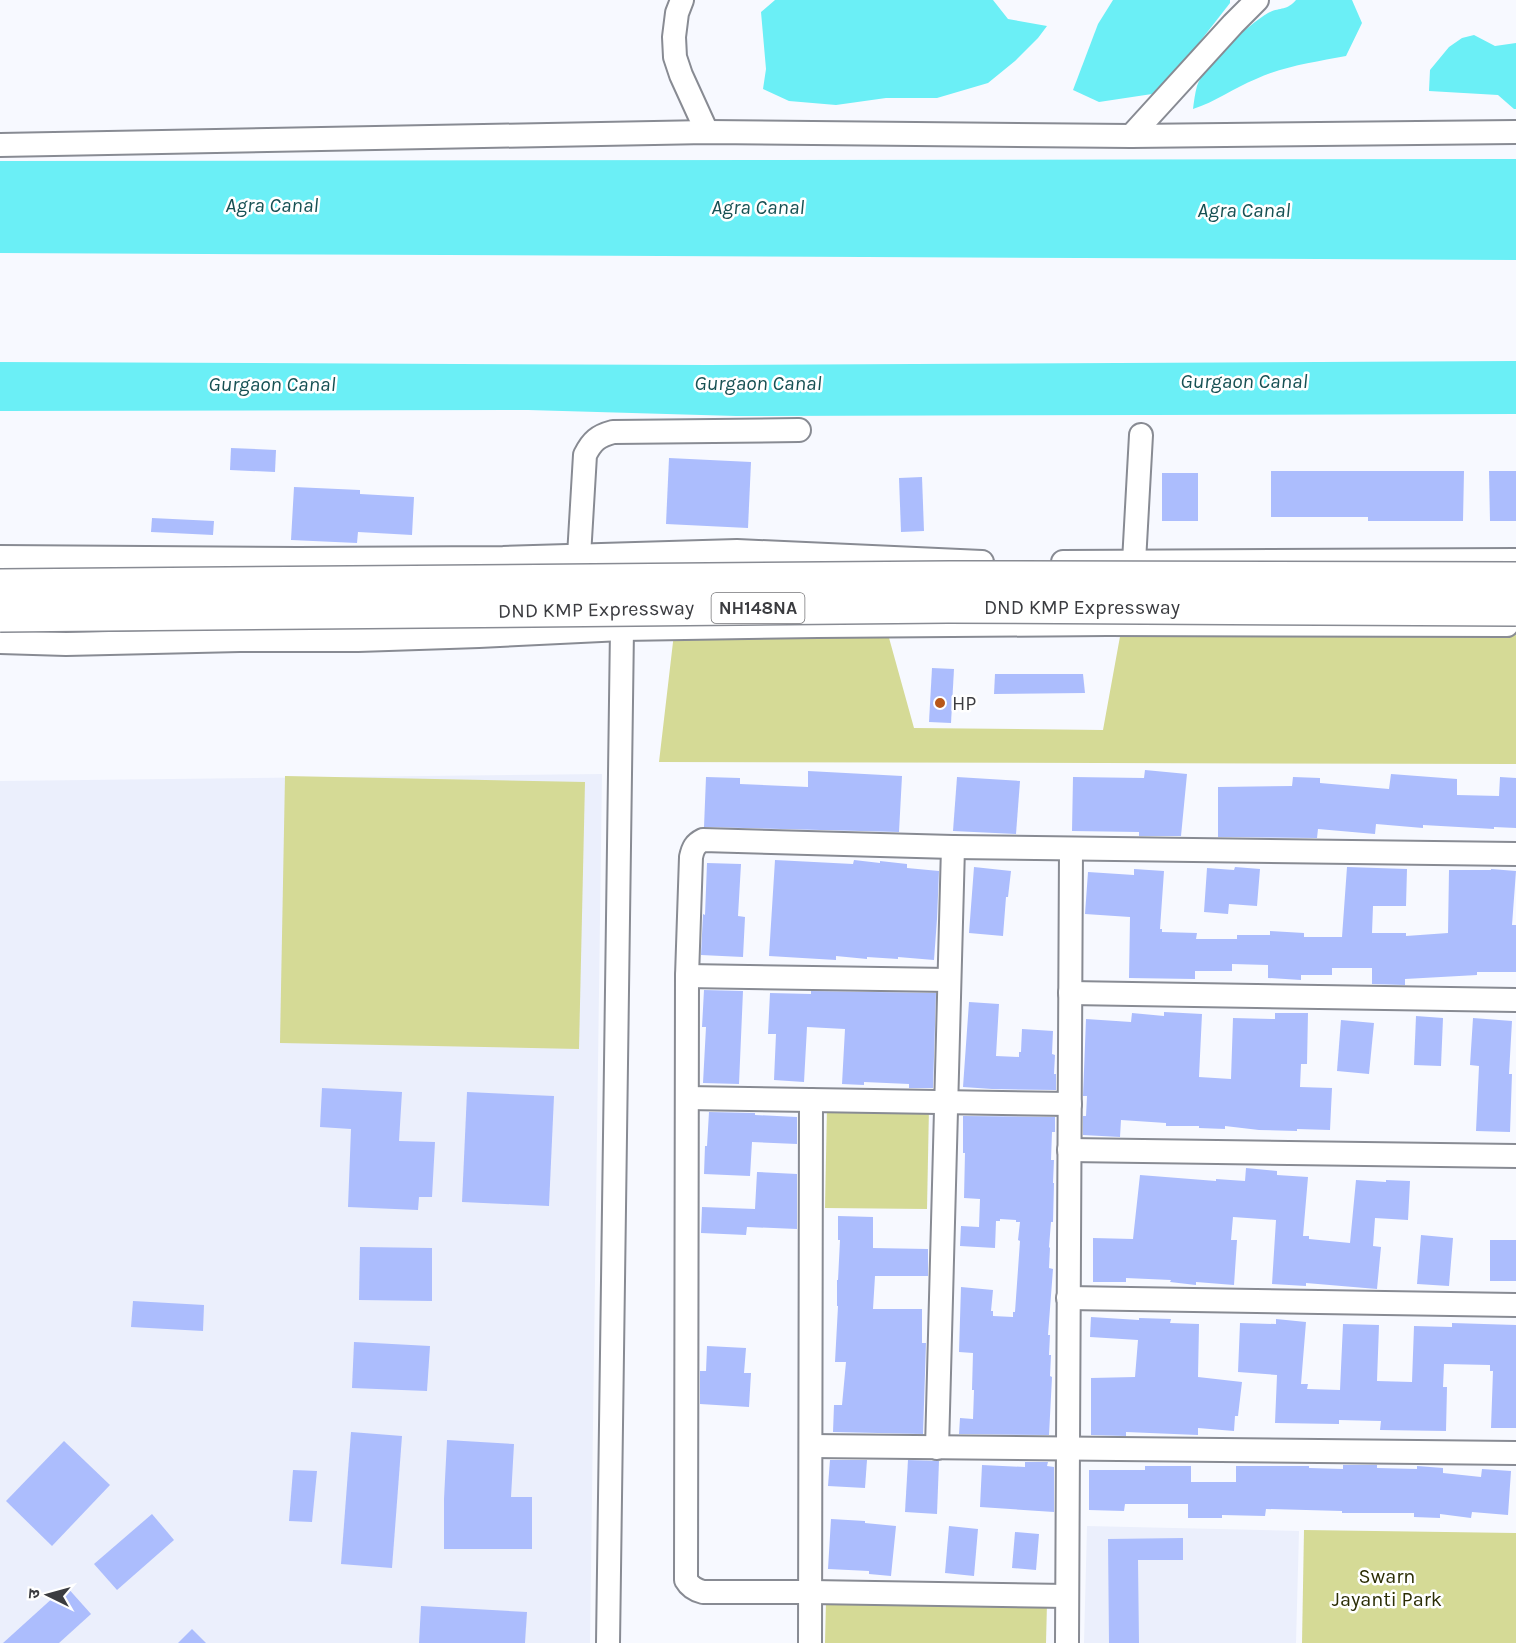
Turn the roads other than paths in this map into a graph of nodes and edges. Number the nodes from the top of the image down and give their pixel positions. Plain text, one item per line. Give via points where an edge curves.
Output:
1 (682, 0) edge
2 (1257, 0) edge
3 (707, 132) junction
4 (1516, 132) edge
5 (1131, 136) junction
6 (0, 145) edge
7 (799, 430) dead end
8 (1141, 435) dead end
9 (630, 554) junction
10 (579, 556) junction
11 (0, 557) edge
12 (1516, 560) edge
13 (1134, 562) junction
14 (1516, 579) edge
15 (0, 586) edge
16 (1516, 609) edge
17 (0, 615) edge
18 (1516, 625) edge
19 (629, 629) junction
20 (0, 642) edge
21 (953, 847) junction
22 (1071, 849) junction
23 (1516, 854) edge
24 (687, 976) junction
25 (949, 980) junction
26 (1070, 993) junction
27 (1516, 1000) edge
28 (687, 1098) junction
29 (811, 1100) junction
30 (946, 1102) junction
31 (1070, 1104) junction
32 (1070, 1150) junction
33 (1516, 1156) edge
34 (1068, 1298) junction
35 (1516, 1305) edge
36 (811, 1446) junction
37 (937, 1448) junction
38 (1068, 1449) junction
39 (1516, 1454) edge
40 (811, 1592) junction
41 (1067, 1596) junction
42 (608, 1643) edge
43 (620, 1643) edge
44 (810, 1643) edge
45 (1067, 1643) edge

1 - 3 street via 674,37 675,57
2 - 5 street
3 - 5 street
3 - 6 street
4 - 5 street
7 - 10 street via 600,435 585,455
8 - 13 street
9 - 10 street
9 - 13 street via 737,551 969,562
9 - 19 street via 638,618
10 - 11 street
12 - 13 street
14 - 15 highway, DND KMP Expressway / NH148NA, bridge via 950,578
16 - 17 highway, DND KMP Expressway / NH148NA, bridge via 948,606
18 - 19 street
19 - 20 street via 358,640
19 - 42 street
19 - 43 street
21 - 22 street
21 - 24 street via 703,840 697,843 691,857
21 - 25 street
22 - 23 street
22 - 26 street
24 - 25 street
24 - 28 street
25 - 30 street
26 - 27 street
26 - 31 street
28 - 29 street
28 - 40 street via 686,1580 703,1592
29 - 30 street
29 - 36 street
30 - 31 street
30 - 37 street
31 - 32 street
32 - 33 street
32 - 34 street
34 - 35 street
34 - 38 street
36 - 37 street
36 - 40 street
37 - 38 street
38 - 39 street
38 - 41 street
40 - 41 street
40 - 44 street
41 - 45 street

